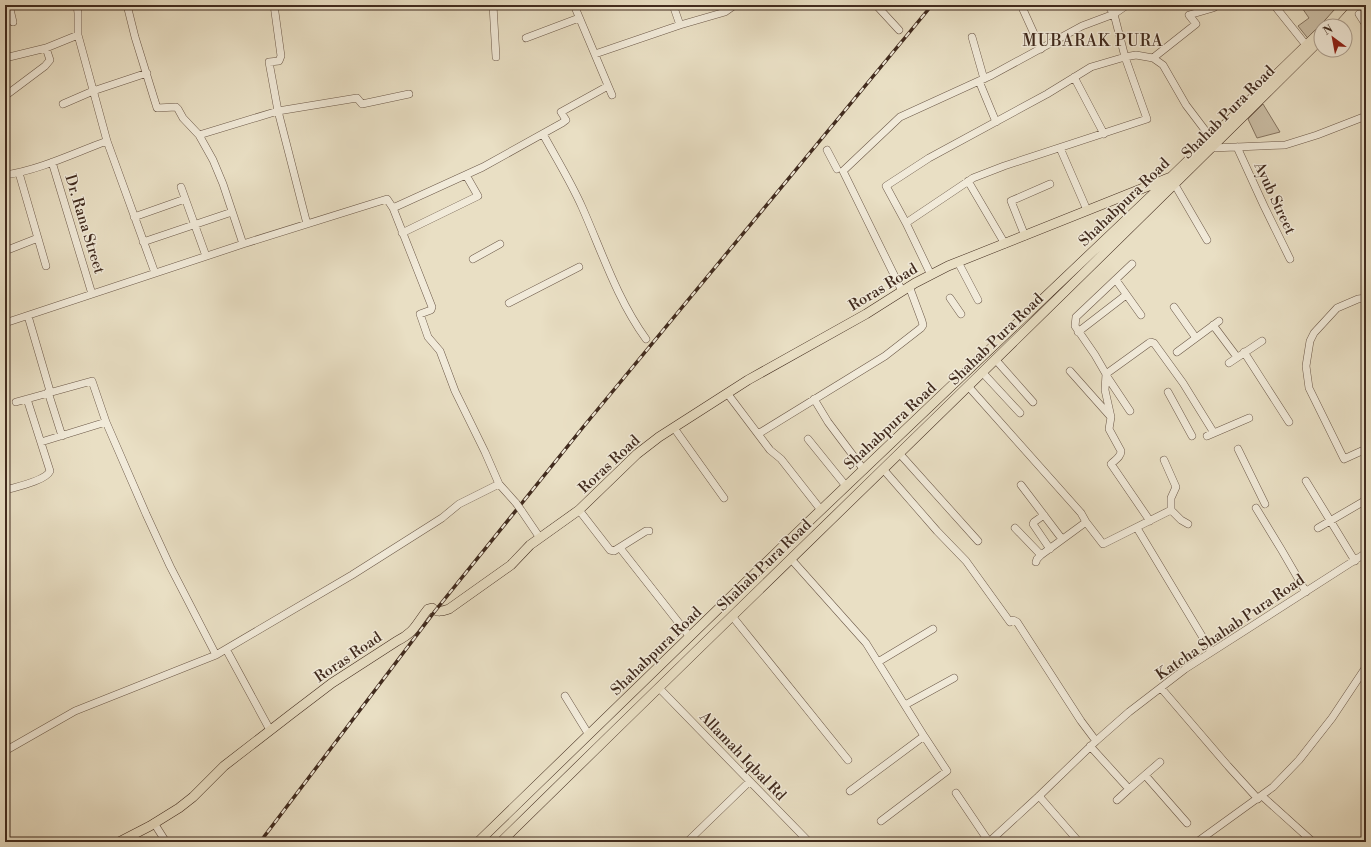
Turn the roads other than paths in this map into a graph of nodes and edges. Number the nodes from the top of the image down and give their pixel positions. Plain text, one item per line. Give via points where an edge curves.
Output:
1 (9, 5) edge
2 (77, 5) edge
3 (127, 5) edge
4 (274, 5) edge
5 (493, 5) edge
6 (574, 5) edge
7 (673, 5) edge
8 (735, 5) edge
9 (876, 5) edge
10 (1021, 5) edge
11 (1108, 5) edge
12 (1127, 5) edge
13 (1218, 5) edge
14 (1274, 5) edge
15 (1345, 5) edge
16 (1352, 5) edge
17 (1114, 14) junction
18 (1358, 14) dead end
19 (579, 18) junction
20 (1333, 18) edge
21 (1342, 18) edge
22 (13, 22) dead end
23 (680, 25) junction
24 (1366, 25) edge
25 (899, 30) dead end
26 (78, 35) junction
27 (972, 37) dead end
28 (526, 38) dead end
29 (1313, 38) edge
30 (1306, 45) junction
31 (1313, 47) edge
32 (46, 48) junction
33 (1041, 49) junction
34 (595, 54) junction
35 (496, 57) dead end
36 (1125, 57) junction
37 (5, 58) edge
38 (1153, 58) junction
39 (147, 73) junction
40 (1074, 77) junction
41 (981, 80) junction
42 (608, 86) junction
43 (93, 91) junction
44 (409, 94) dead end
45 (612, 95) dead end
46 (5, 96) edge
47 (63, 104) dead end
48 (278, 111) junction
49 (1366, 116) edge
50 (996, 122) junction
51 (199, 134) junction
52 (543, 134) junction
53 (1104, 134) junction
54 (107, 141) junction
55 (1212, 143) junction
56 (1237, 147) junction
57 (1060, 148) junction
58 (827, 150) dead end
59 (52, 162) junction
60 (837, 169) dead end
61 (19, 173) junction
62 (5, 175) edge
63 (466, 175) junction
64 (968, 181) junction
65 (1173, 181) junction
66 (1050, 184) dead end
67 (181, 187) dead end
68 (185, 199) junction
69 (392, 208) junction
70 (1087, 210) junction
71 (232, 212) junction
72 (134, 217) junction
73 (906, 223) junction
74 (307, 224) junction
75 (195, 225) junction
76 (402, 233) junction
77 (1025, 236) junction
78 (38, 238) junction
79 (1208, 240) dead end
80 (143, 242) junction
81 (243, 244) junction
82 (500, 244) dead end
83 (1005, 244) junction
84 (5, 251) edge
85 (206, 256) junction
86 (473, 259) dead end
87 (1290, 259) dead end
88 (958, 262) junction
89 (1132, 264) dead end
90 (46, 266) dead end
91 (579, 268) dead end
92 (155, 273) junction
93 (931, 275) junction
94 (1116, 280) junction
95 (906, 289) junction
96 (92, 294) junction
97 (1126, 295) junction
98 (950, 298) dead end
99 (1366, 298) edge
100 (978, 300) dead end
101 (509, 303) dead end
102 (1174, 307) dead end
103 (961, 314) dead end
104 (1141, 315) dead end
105 (28, 316) junction
106 (5, 322) edge
107 (1078, 332) junction
108 (1196, 338) junction
109 (646, 339) dead end
110 (1262, 341) dead end
111 (1177, 352) dead end
112 (1244, 352) junction
113 (1237, 357) junction
114 (995, 359) junction
115 (1229, 362) dead end
116 (1070, 371) dead end
117 (967, 372) junction
118 (982, 372) junction
119 (1106, 375) junction
120 (971, 383) junction
121 (951, 387) junction
122 (49, 392) junction
123 (1168, 392) dead end
124 (727, 393) junction
125 (959, 394) junction
126 (27, 398) junction
127 (814, 400) junction
128 (16, 402) dead end
129 (1033, 402) dead end
130 (1130, 411) dead end
131 (1020, 413) dead end
132 (1111, 417) junction
133 (1249, 418) dead end
134 (106, 422) junction
135 (1289, 422) dead end
136 (674, 428) junction
137 (758, 434) junction
138 (62, 436) junction
139 (1192, 436) dead end
140 (808, 439) dead end
141 (41, 442) junction
142 (1238, 449) dead end
143 (1366, 449) edge
144 (899, 453) junction
145 (1164, 460) dead end
146 (883, 469) junction
147 (864, 470) junction
148 (1306, 481) dead end
149 (499, 484) junction
150 (1021, 485) dead end
151 (846, 486) junction
152 (9, 489) dead end
153 (724, 498) dead end
154 (1366, 500) edge
155 (1265, 504) dead end
156 (1256, 508) dead end
157 (579, 510) junction
158 (821, 510) junction
159 (1171, 510) junction
160 (1044, 515) junction
161 (1150, 521) junction
162 (1331, 521) junction
163 (1086, 522) junction
164 (1188, 524) dead end
165 (1015, 528) dead end
166 (1137, 528) junction
167 (1318, 528) dead end
168 (649, 531) dead end
169 (540, 538) junction
170 (1062, 539) junction
171 (978, 541) dead end
172 (620, 548) junction
173 (1050, 549) junction
174 (1366, 553) edge
175 (1041, 555) junction
176 (791, 558) junction
177 (1355, 561) junction
178 (1036, 562) dead end
179 (1306, 592) junction
180 (732, 616) junction
181 (933, 629) dead end
182 (690, 637) junction
183 (226, 649) junction
184 (1211, 651) junction
185 (216, 656) junction
186 (878, 662) junction
187 (1366, 667) edge
188 (649, 677) junction
189 (954, 678) dead end
190 (659, 688) junction
191 (1161, 688) junction
192 (564, 696) dead end
193 (905, 705) junction
194 (270, 730) junction
195 (589, 734) junction
196 (924, 736) junction
197 (1096, 741) junction
198 (1090, 746) junction
199 (5, 751) edge
200 (848, 760) dead end
201 (1160, 762) dead end
202 (1145, 775) junction
203 (750, 782) junction
204 (1129, 789) junction
205 (850, 792) dead end
206 (956, 793) dead end
207 (1039, 796) junction
208 (1260, 797) junction
209 (1116, 800) dead end
210 (881, 821) dead end
211 (154, 823) junction
212 (1186, 823) dead end
213 (481, 841) edge
214 (119, 842) edge
215 (166, 842) edge
216 (501, 842) edge
217 (687, 842) edge
218 (809, 842) edge
219 (989, 842) edge
220 (1079, 842) edge
221 (1197, 842) edge
222 (1314, 842) edge

1 - 22 street
2 - 26 street
3 - 39 street
4 - 48 street via 281,56 279,61 269,62
5 - 35 street
6 - 19 street
7 - 23 street
8 - 23 street via 725,12
9 - 25 street
10 - 33 street
11 - 17 street
12 - 17 street
13 - 38 street via 1189,15 1196,24
14 - 30 street
15 - 20 main road
16 - 21 main road
17 - 33 street via 1082,26
17 - 36 street
18 - 24 street
19 - 28 street
19 - 34 street
23 - 34 street
26 - 32 street
26 - 43 street
27 - 41 street
29 - 30 main road
30 - 55 main road
31 - 55 main road, Shahab Pura Road
32 - 37 street
32 - 46 street via 50,60 45,66
33 - 41 street
34 - 42 street
36 - 38 street via 1136,55
36 - 40 street via 1091,68
36 - 53 street via 1147,119
38 - 55 street via 1163,65
39 - 43 street
39 - 51 street via 157,108 176,107
40 - 50 street
40 - 53 street
41 - 50 street
41 - 95 street via 900,117 843,171
42 - 45 street
42 - 52 street via 561,112 566,119 565,122
43 - 47 street
43 - 54 street
44 - 48 street via 362,104 357,98
48 - 51 street
48 - 74 street
49 - 56 street via 1285,145
50 - 73 street via 929,158 886,186
51 - 71 street via 213,160
52 - 63 street
52 - 109 street via 582,206 633,322
53 - 57 street
54 - 59 street
54 - 72 street
55 - 56 street
55 - 65 main road, Shahab Pura Road
56 - 87 street, Ayub Street
57 - 64 street
57 - 70 street
58 - 60 street
59 - 61 street
59 - 96 street, Dr. Rana Street
61 - 62 street
61 - 78 street
63 - 69 street
63 - 76 street via 478,196
64 - 73 street
64 - 83 street
65 - 70 main road, Roras Road
65 - 79 street
65 - 114 main road, Shahab Pura Road
65 - 117 main road, Shahabpura Road
66 - 77 street via 1011,201
67 - 68 street
68 - 72 street
68 - 75 street
69 - 74 street via 387,199
69 - 76 street
70 - 77 main road, Roras Road
71 - 75 street
71 - 81 street
72 - 80 street
73 - 93 street
74 - 81 street
75 - 80 street
75 - 85 street
76 - 149 street via 432,307 431,310 420,314 428,337 440,351 455,391
77 - 83 main road, Roras Road
78 - 84 street
78 - 90 street
80 - 92 street
81 - 85 street
82 - 86 street
83 - 88 main road, Roras Road
85 - 92 street
88 - 93 main road, Roras Road
88 - 100 street
89 - 94 street
91 - 101 street
92 - 96 street
93 - 95 main road, Roras Road
94 - 97 street
94 - 107 street via 1076,317 1075,326
95 - 124 main road, Roras Road
95 - 127 street via 923,325 885,356
96 - 105 street
97 - 104 street
97 - 107 street
98 - 103 street
99 - 143 street via 1337,308 1314,332 1306,366 1309,388 1344,459
102 - 108 street
105 - 106 street
105 - 122 street
107 - 119 street
108 - 111 street
108 - 113 street via 1216,323
110 - 112 street
112 - 113 street
112 - 135 street
113 - 115 street
114 - 118 main road, Shahab Pura Road
114 - 129 street
116 - 132 street
117 - 120 main road
117 - 121 main road, Shahabpura Road
118 - 120 main road, Shahab Pura Road
118 - 131 street
119 - 130 street
119 - 132 street via 1105,390
119 - 133 street via 1151,342 1183,383 1210,434
120 - 125 main road, Shahab Pura Road
120 - 163 street
121 - 125 main road via 958,390
121 - 147 main road, Shahabpura Road
122 - 126 street
122 - 134 street via 92,380
122 - 138 street
123 - 139 street
124 - 136 main road, Roras Road
124 - 137 street
125 - 144 main road, Shahab Pura Road
126 - 128 street
126 - 141 street
127 - 137 street
127 - 147 street
132 - 161 street via 1109,429 1121,454 1111,464
134 - 138 street
134 - 185 street via 170,566
136 - 153 street
136 - 157 main road, Roras Road via 637,454
137 - 158 street
138 - 141 street
140 - 151 street
141 - 152 street via 50,468 49,474
142 - 155 street
144 - 146 main road, Shahab Pura Road
144 - 171 street
145 - 159 street via 1176,487 1171,498
146 - 176 main road, Shahab Pura Road
146 - 197 street via 966,561 1010,622 1017,622
147 - 151 main road, Shahabpura Road
148 - 162 street
149 - 169 street, bridge via 516,503
149 - 183 street via 459,504 442,518 352,575
150 - 160 street
151 - 158 main road, Shahabpura Road
154 - 162 street
156 - 179 street
157 - 169 main road, Roras Road
157 - 172 street via 610,550
158 - 182 main road, Shahabpura Road
159 - 161 street
159 - 164 street
160 - 170 street
160 - 173 street via 1033,524
161 - 166 street
162 - 167 street
162 - 177 street
163 - 166 street via 1103,544
163 - 170 street
165 - 175 street
166 - 184 street
168 - 172 street
169 - 194 main road, Roras Road via 511,565 451,608 441,611 428,609 406,637 332,683
170 - 173 street
172 - 182 street
173 - 175 street
174 - 177 street, Katcha Shahab Pura Road
175 - 178 street
176 - 180 main road, Shahab Pura Road
176 - 186 street via 866,643
177 - 179 street, Katcha Shahab Pura Road
179 - 184 street, Katcha Shahab Pura Road
180 - 190 main road, Shahab Pura Road
180 - 200 street
181 - 186 street
182 - 188 main road, Shahabpura Road
183 - 185 street
183 - 194 street
184 - 191 street, Katcha Shahab Pura Road
185 - 199 street via 75,711
186 - 193 street
187 - 208 street via 1332,718 1299,760
188 - 190 main road
188 - 195 main road, Shahabpura Road
189 - 193 street
190 - 203 street, Allamah Iqbal Rd
190 - 216 main road, Shahab Pura Road
191 - 197 street, Katcha Shahab Pura Road
191 - 208 street via 1228,766
192 - 195 street
193 - 196 street
194 - 211 main road, Roras Road via 224,766 193,797
195 - 213 main road, Shahabpura Road
196 - 205 street
196 - 210 street via 947,771
197 - 198 street, Katcha Shahab Pura Road
198 - 204 street
198 - 207 street, Katcha Shahab Pura Road
201 - 202 street
202 - 204 street
202 - 212 street
203 - 217 street
203 - 218 street, Allamah Iqbal Rd
204 - 209 street
206 - 219 street
207 - 219 street, Katcha Shahab Pura Road
207 - 220 street
208 - 221 street
208 - 222 street
211 - 214 main road, Roras Road
211 - 215 street

